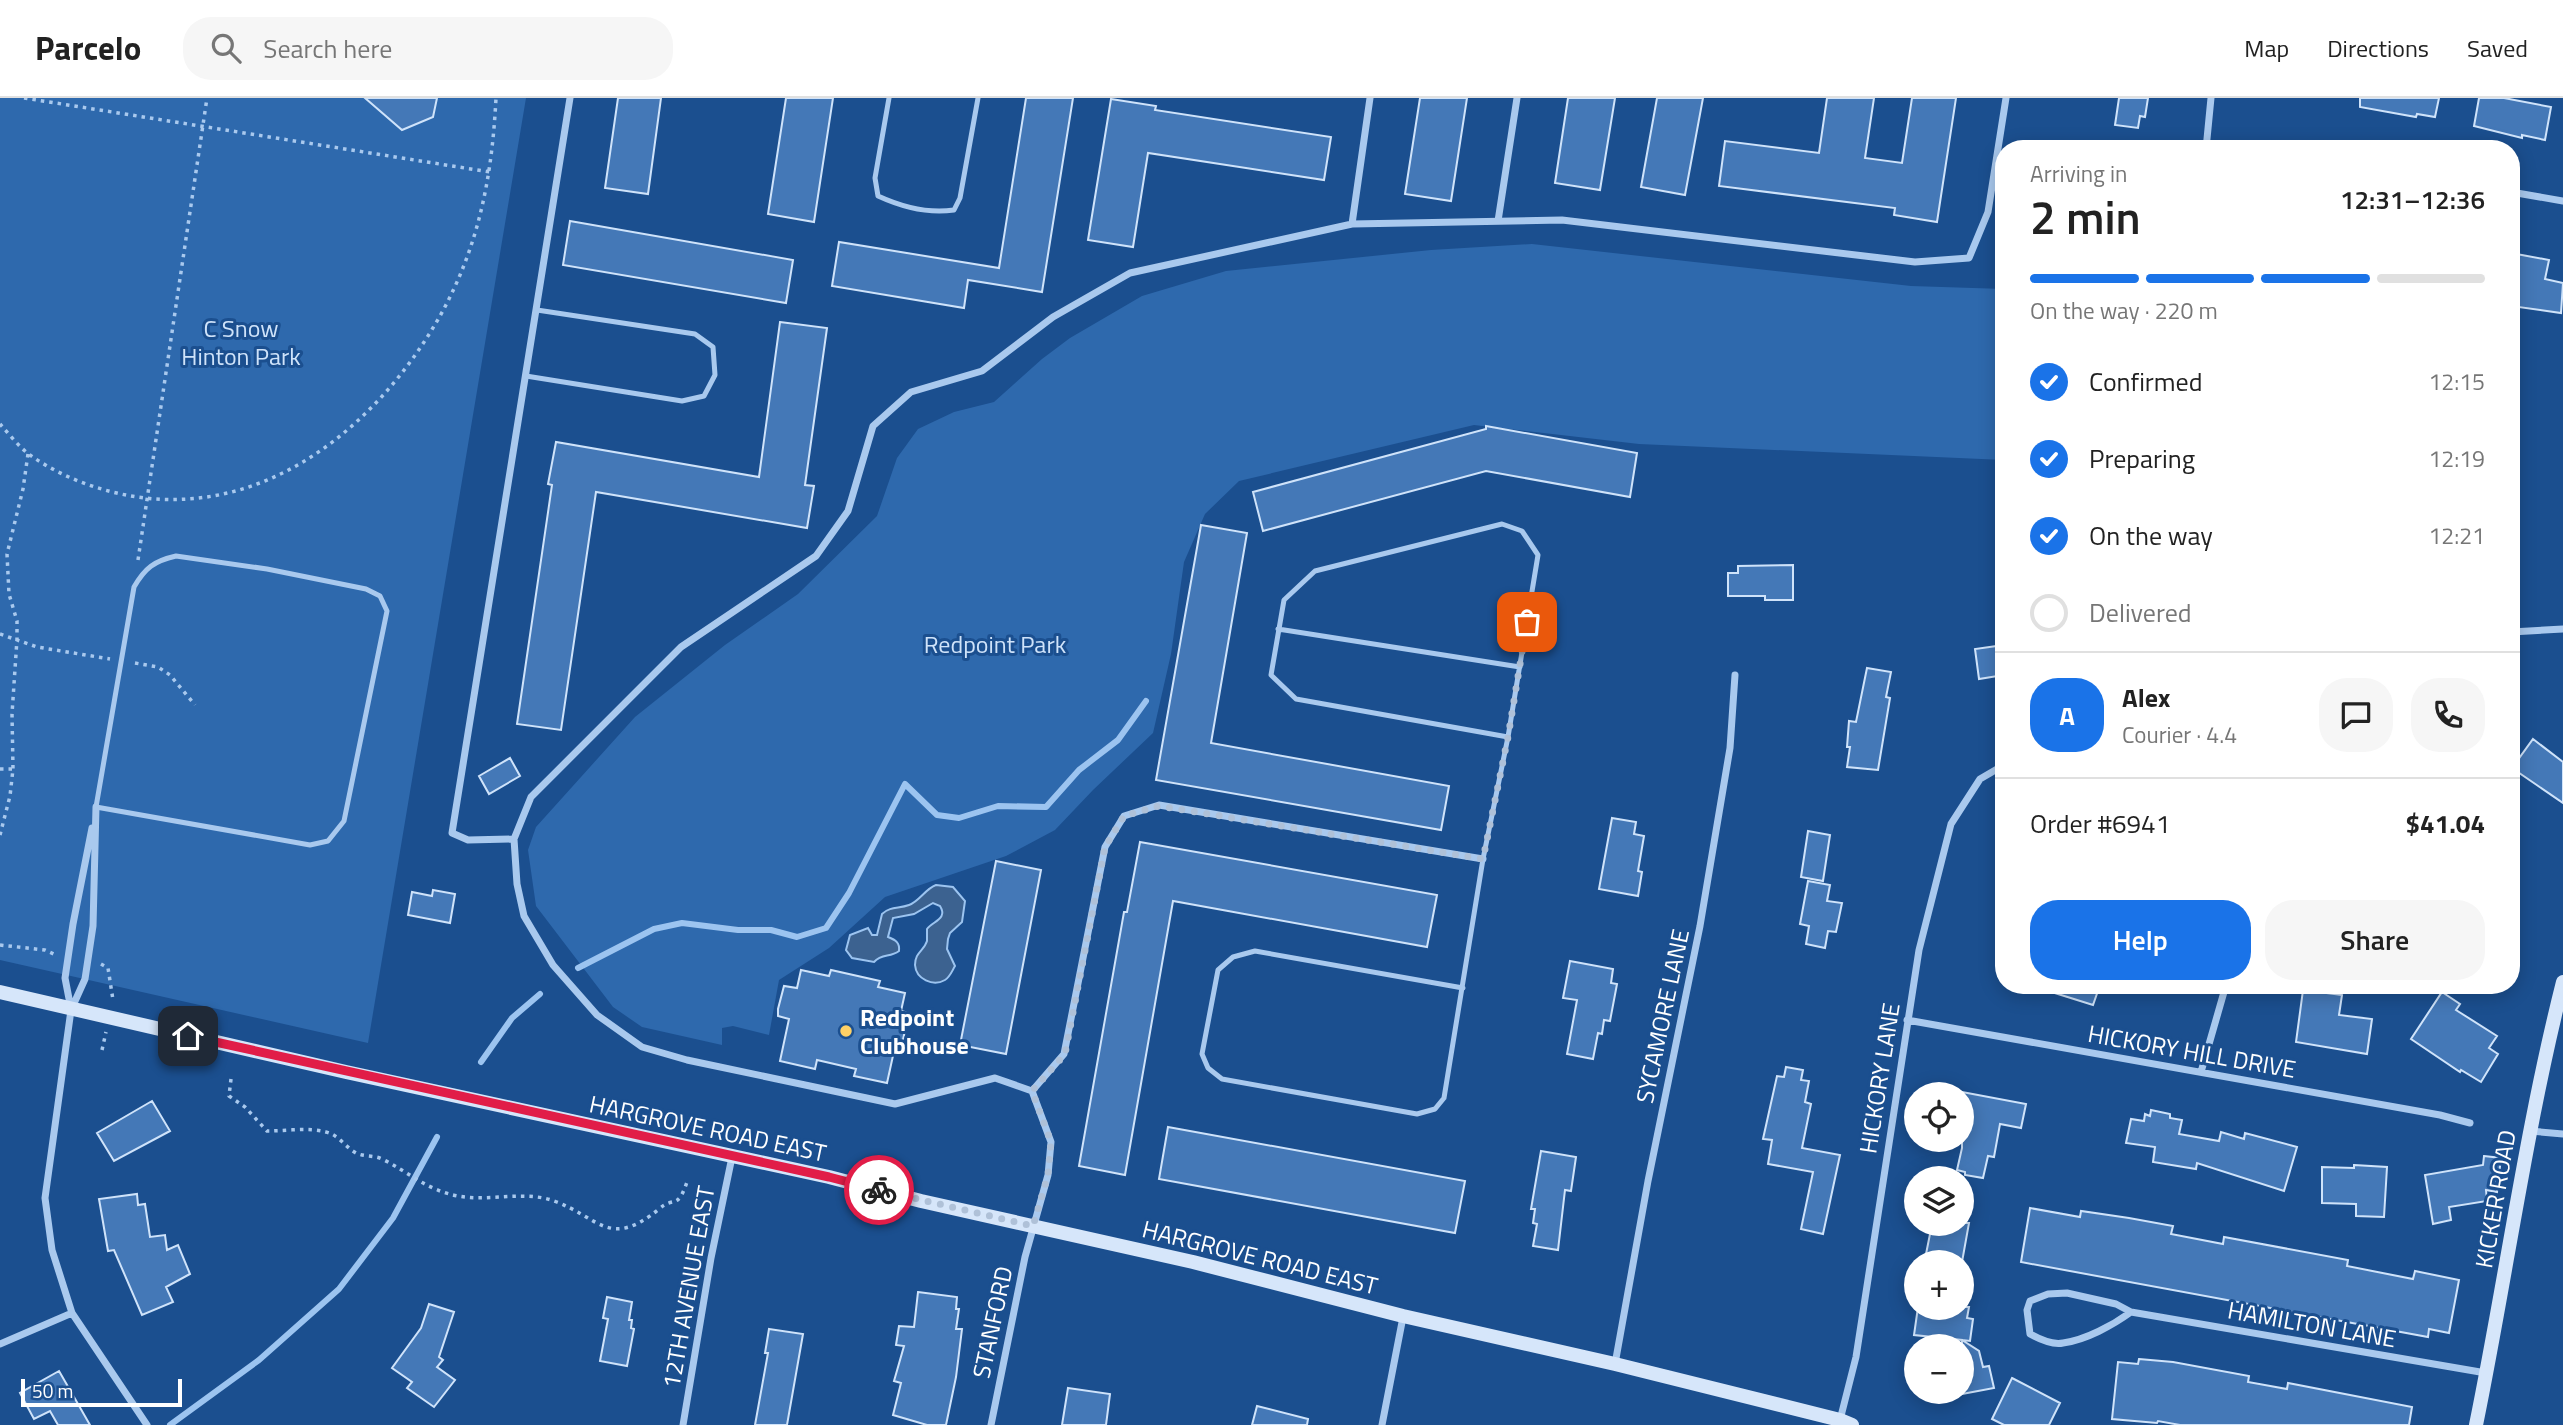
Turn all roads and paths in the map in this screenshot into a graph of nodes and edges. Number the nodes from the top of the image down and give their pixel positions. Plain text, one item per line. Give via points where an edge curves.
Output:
1 (24, 98) edge
2 (208, 98) edge
3 (496, 98) edge
4 (570, 98) edge
5 (889, 98) edge
6 (978, 98) edge
7 (1370, 98) edge
8 (1517, 98) edge
9 (2006, 98) edge
10 (2211, 98) edge
11 (203, 127) junction
12 (1999, 140) edge
13 (2207, 140) edge
14 (1995, 168) edge
15 (490, 172) junction
16 (2520, 194) edge
17 (2563, 201) edge
18 (1498, 221) junction
19 (1352, 224) junction
20 (537, 310) junction
21 (526, 376) junction
22 (0, 425) edge
23 (29, 454) junction
24 (147, 498) junction
25 (134, 587) junction
26 (1278, 629) junction
27 (2563, 629) edge
28 (2520, 631) edge
29 (0, 634) edge
30 (17, 639) junction
31 (1520, 667) junction
32 (1734, 675) dead end
33 (1508, 737) junction
34 (0, 769) edge
35 (13, 769) junction
36 (1995, 770) edge
37 (96, 807) junction
38 (0, 835) edge
39 (514, 839) junction
40 (1483, 859) junction
41 (2563, 982) edge
42 (1463, 988) junction
43 (0, 992) edge
44 (2224, 994) edge
45 (71, 1010) junction
46 (1907, 1020) junction
47 (2202, 1072) junction
48 (231, 1079) dead end
49 (1032, 1091) junction
50 (2470, 1124) dead end
51 (2529, 1131) junction
52 (2563, 1134) edge
53 (733, 1157) junction
54 (687, 1182) dead end
55 (1033, 1226) junction
56 (2131, 1312) junction
57 (72, 1313) junction
58 (1403, 1316) junction
59 (0, 1344) edge
60 (1615, 1364) junction
61 (2487, 1373) junction
62 (144, 1422) edge
63 (1842, 1423) edge
64 (683, 1425) edge
65 (991, 1425) edge
66 (1382, 1425) edge
67 (2476, 1425) edge

1 - 11 path
2 - 11 path
3 - 15 path
4 - 20 street
5 - 6 lane via 875,178 878,196 936,213 954,210 960,198
7 - 19 street
8 - 18 street
9 - 12 street
10 - 13 street
11 - 15 path
11 - 24 path
14 - 18 street via 1988,212 1969,258 1916,262 1562,220
15 - 24 path via 481,216 440,316 388,391 349,429 300,465 253,487 211,498
16 - 17 street
18 - 19 street
19 - 39 street via 1130,273 1053,317 982,371 911,392 873,426 848,511 816,556 681,647 531,797
20 - 21 street
20 - 21 lane via 695,334 713,347 715,375 705,396 682,401
21 - 39 street via 452,833 468,840
22 - 23 path
23 - 24 path via 83,484
23 - 30 path via 8,554
24 - 25 path
25 - 37 lane
25 - 37 lane via 144,569 176,556 366,589 380,596 387,611 344,821 328,841 310,845
26 - 31 lane
26 - 31 lane via 1284,600 1315,571 1502,524 1522,531 1538,555
26 - 33 lane via 1271,675 1296,699
27 - 28 street
29 - 30 path
30 - 35 path
31 - 33 lane
32 - 60 street, SYCAMORE LANE via 1730,748 1700,926
33 - 40 lane
34 - 35 path
35 - 38 path
36 - 46 street, HICKORY LANE via 1980,779 1951,824 1919,950
37 - 45 street via 65,978
37 - 45 street via 93,926 85,979
39 - 49 street via 524,916 553,965 597,1015 642,1047 895,1104 995,1078
40 - 42 lane
40 - 49 street via 1159,806 1124,816 1105,847 1065,1054
41 - 51 main road, KICKER ROAD
42 - 42 lane via 1444,1098 1435,1109 1417,1114 1222,1079 1208,1068 1202,1054 1218,970 1233,957 1255,951
43 - 45 main road, HARGROVE ROAD EAST
44 - 47 street
45 - 53 main road, HARGROVE ROAD EAST
45 - 57 street via 45,1198 52,1250
46 - 47 street, HICKORY HILL DRIVE
46 - 63 street, HICKORY LANE
47 - 50 street, HICKORY HILL DRIVE
48 - 54 path via 229,1096 267,1131 327,1132 357,1154 375,1156 429,1187 459,1196 546,1199 599,1226 624,1228 681,1198
49 - 55 street, STANFORD via 1051,1142 1048,1175
51 - 52 street
51 - 61 main road, KICKER ROAD
53 - 55 main road, HARGROVE ROAD EAST
53 - 64 street, 12TH AVENUE EAST
55 - 58 main road, HARGROVE ROAD EAST
55 - 65 street, STANFORD
56 - 56 street, HAMILTON LANE via 2067,1293 2031,1301 2027,1310 2030,1334 2062,1344 2110,1327
56 - 61 street, HAMILTON LANE
57 - 59 street
57 - 62 street
58 - 60 main road, HARGROVE ROAD EAST
58 - 66 street
60 - 63 main road, HARGROVE ROAD EAST
61 - 67 main road, KICKER ROAD

